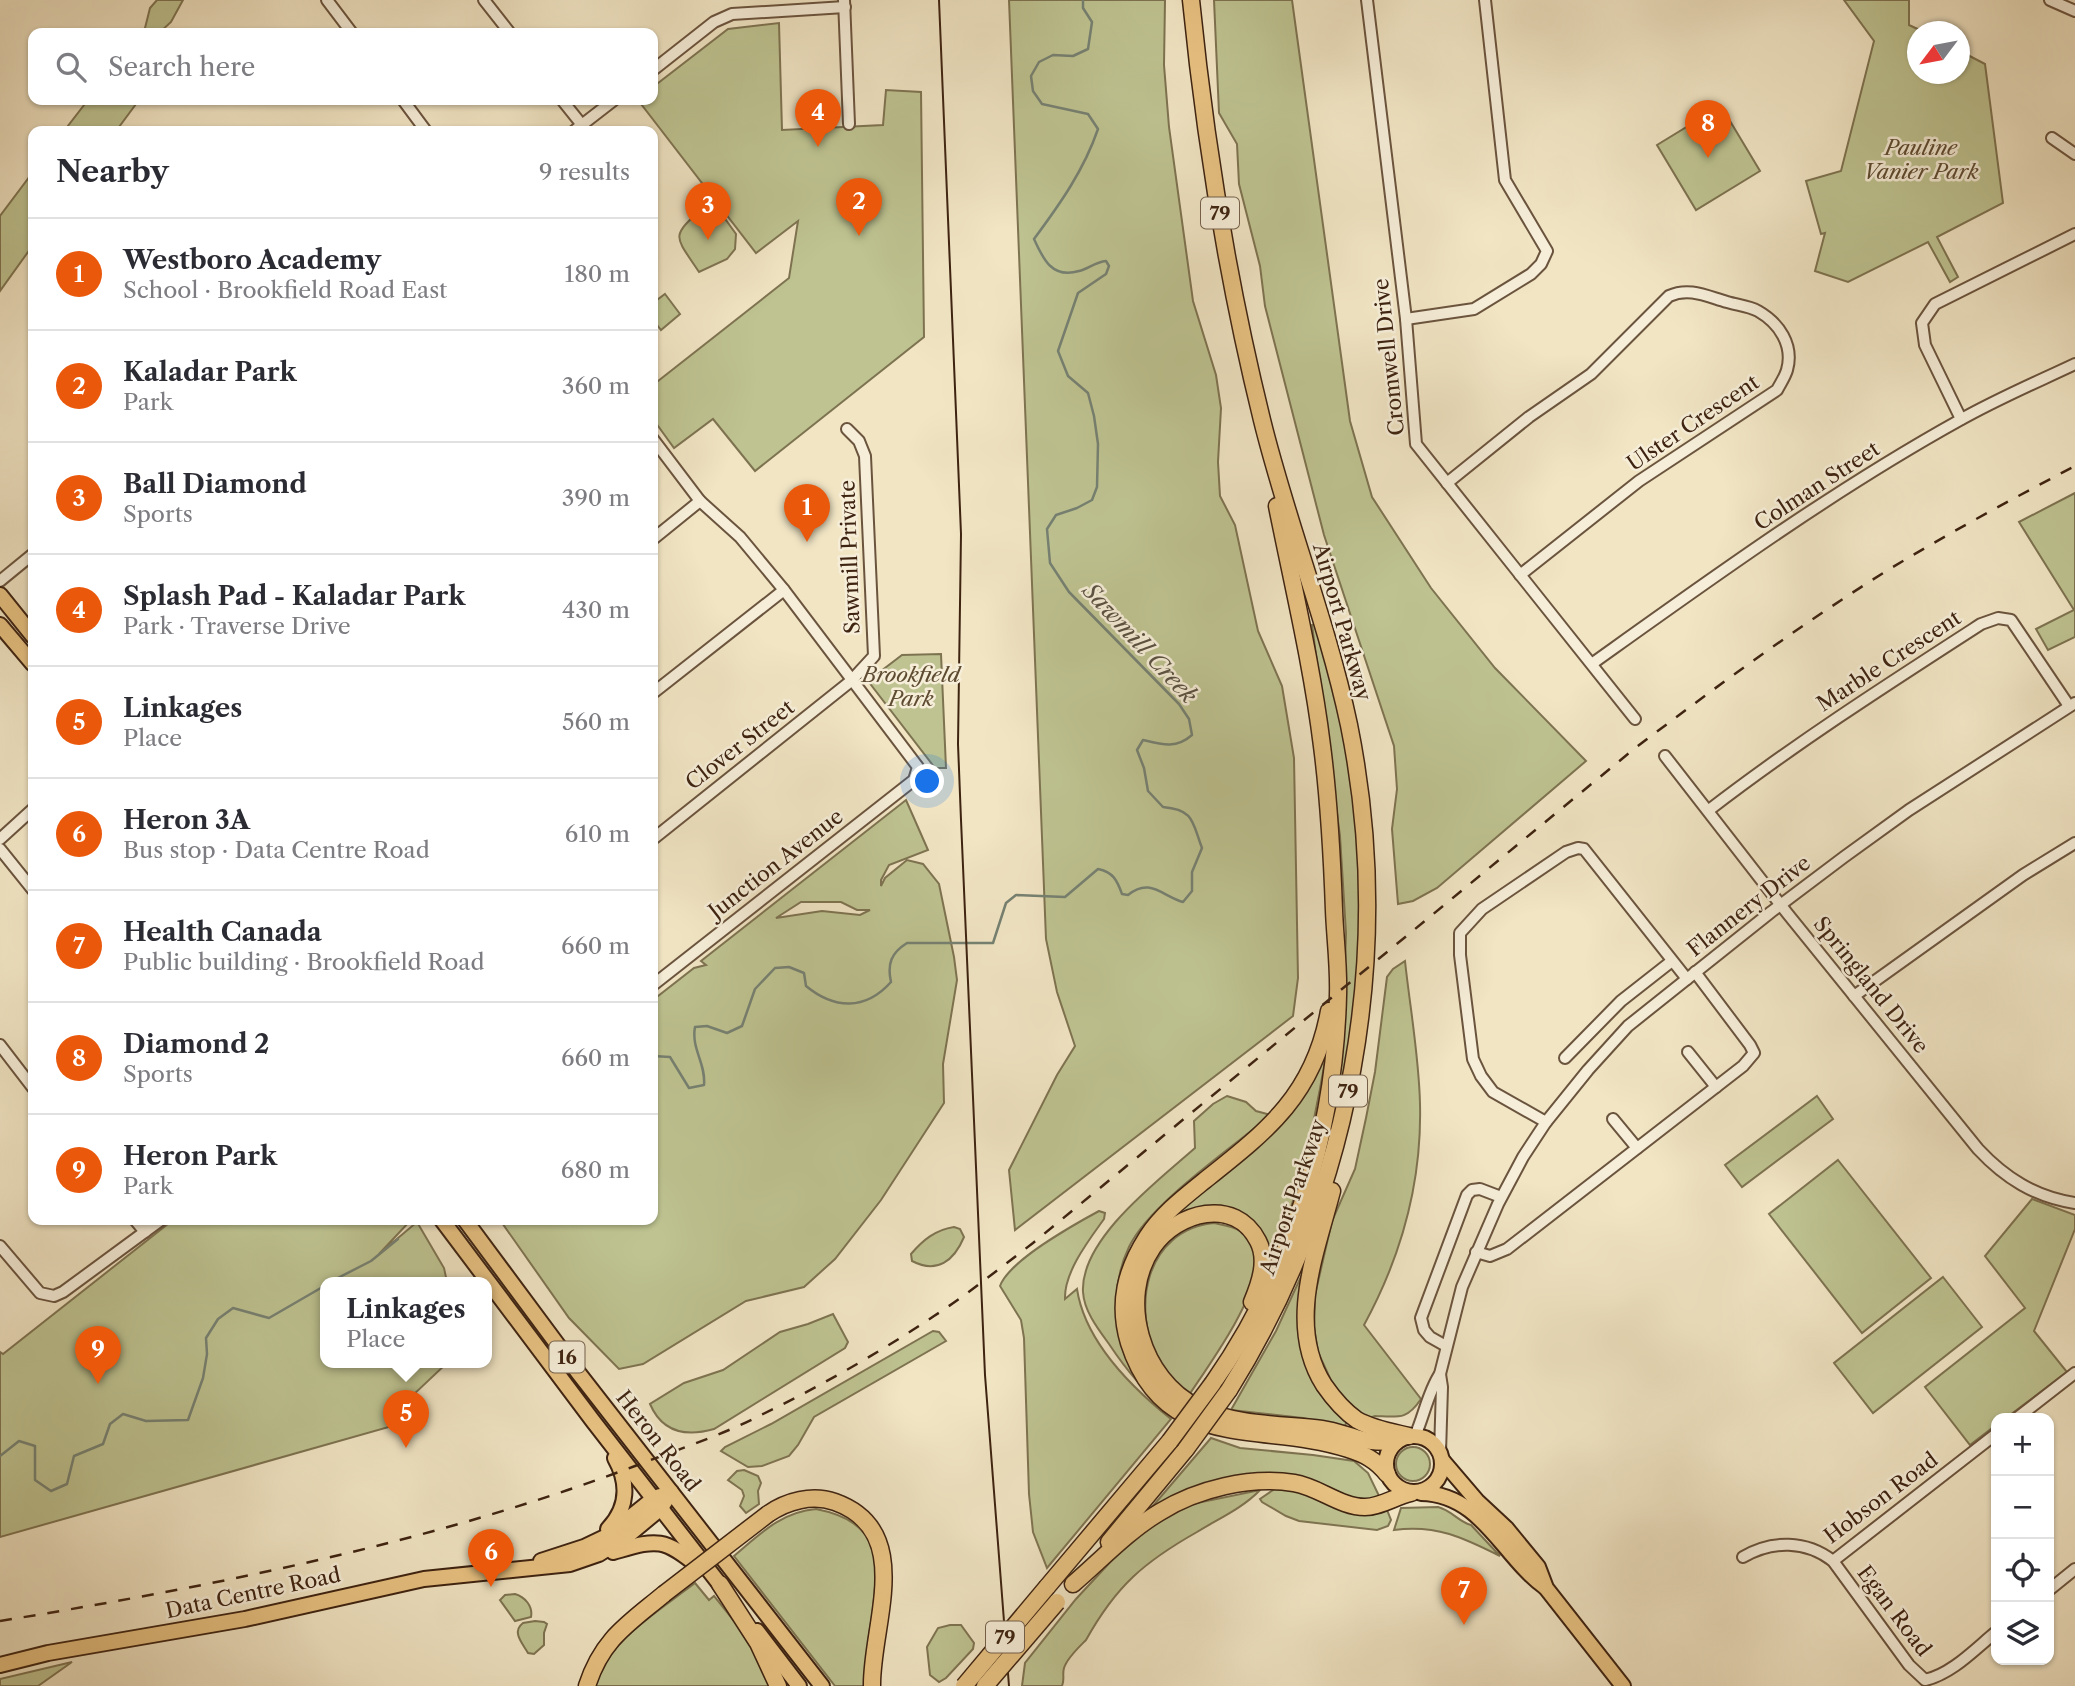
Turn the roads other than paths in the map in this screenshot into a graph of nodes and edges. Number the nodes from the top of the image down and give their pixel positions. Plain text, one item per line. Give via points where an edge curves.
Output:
1 (327, 0) edge
2 (484, 0) edge
3 (1191, 0) edge
4 (1367, 0) edge
5 (1485, 0) edge
6 (2056, 1) edge
7 (845, 4) edge
8 (2075, 11) edge
9 (348, 28) edge
10 (506, 28) edge
11 (658, 66) edge
12 (406, 105) edge
13 (565, 105) edge
14 (608, 105) edge
15 (849, 124) dead end
16 (422, 126) edge
17 (577, 126) edge
18 (581, 126) edge
19 (2052, 138) dead end
20 (2075, 154) edge
21 (2075, 234) edge
22 (1405, 319) junction
23 (2075, 364) edge
24 (1961, 419) junction
25 (1263, 425) junction
26 (847, 429) dead end
27 (658, 445) edge
28 (1447, 483) junction
29 (700, 500) junction
30 (658, 535) edge
31 (28, 558) edge
32 (1520, 575) junction
33 (0, 581) edge
34 (784, 590) junction
35 (0, 595) edge
36 (0, 625) edge
37 (28, 630) edge
38 (28, 658) edge
39 (1593, 663) junction
40 (851, 681) junction
41 (658, 689) edge
42 (2072, 704) edge
43 (1635, 719) dead end
44 (1665, 756) dead end
45 (1709, 810) junction
46 (28, 815) edge
47 (658, 835) edge
48 (0, 839) edge
49 (2075, 843) edge
50 (0, 849) edge
51 (28, 884) edge
52 (1780, 904) junction
53 (1336, 956) junction
54 (1672, 961) junction
55 (1691, 975) junction
56 (658, 979) edge
57 (1854, 996) junction
58 (0, 1045) edge
59 (1356, 1051) junction
60 (1688, 1052) dead end
61 (1565, 1058) dead end
62 (28, 1081) edge
63 (1716, 1087) junction
64 (1613, 1119) dead end
65 (1546, 1122) junction
66 (1637, 1148) junction
67 (1501, 1198) junction
68 (2075, 1203) edge
69 (139, 1225) edge
70 (154, 1225) edge
71 (446, 1225) edge
72 (469, 1225) edge
73 (145, 1232) junction
74 (0, 1246) edge
75 (1476, 1252) junction
76 (485, 1277) edge
77 (492, 1287) edge
78 (1446, 1346) junction
79 (2075, 1373) edge
80 (1440, 1374) junction
81 (1213, 1383) junction
82 (2023, 1413) edge
83 (593, 1421) junction
84 (1406, 1438) junction
85 (1991, 1438) edge
86 (1441, 1456) junction
87 (1387, 1474) junction
88 (671, 1492) junction
89 (1415, 1493) junction
90 (657, 1503) junction
91 (592, 1550) junction
92 (1743, 1557) dead end
93 (1833, 1561) junction
94 (2075, 1569) edge
95 (720, 1584) junction
96 (1073, 1584) junction
97 (2054, 1586) edge
98 (1546, 1588) junction
99 (1991, 1636) edge
100 (0, 1665) edge
101 (1621, 1685) edge
102 (587, 1686) edge
103 (778, 1686) edge
104 (799, 1686) edge
105 (822, 1686) edge
106 (872, 1686) edge
107 (964, 1686) edge
108 (985, 1686) edge

1 - 9 street
2 - 10 street
3 - 25 highway, Airport Parkway / 79 via 1224,241
4 - 22 street, Cromwell Drive
5 - 22 street via 1505,180 1547,251 1531,274 1474,309
6 - 8 street
7 - 11 street via 732,14 714,22
7 - 15 street
12 - 16 street
13 - 17 street
14 - 18 street
19 - 20 street
21 - 24 street via 1935,304 1922,323 1925,345
22 - 28 street, Cromwell Drive via 1416,444
23 - 24 street, Colman Street
24 - 39 street, Colman Street via 1726,568
25 - 53 highway, Airport Parkway / 79 via 1322,745 1332,835
25 - 59 highway, Airport Parkway / 79 via 1336,672 1357,769 1367,846 1368,910
26 - 40 street, Sawmill Private via 865,456 874,656
27 - 29 street
28 - 32 street, Cromwell Drive
28 - 32 street, Ulster Crescent via 1591,374 1669,296 1696,292 1756,310 1775,323 1787,346 1787,369 1777,390 1639,481
29 - 30 street
29 - 34 street via 740,537
31 - 33 street
32 - 39 street, Cromwell Drive
34 - 40 street
34 - 41 street
35 - 37 main road
36 - 38 main road
39 - 43 street, Cromwell Drive
40 - 47 street, Clover Street
40 - 56 street, Junction Avenue via 917,764 914,780
42 - 45 street, Marble Crescent via 2011,620 1998,618 1981,624 1863,700
42 - 52 street, Flannery Drive via 1909,810
44 - 45 street, Springland Drive
45 - 52 street, Springland Drive
46 - 48 street
49 - 57 street
50 - 51 street
52 - 55 street, Flannery Drive
52 - 57 street, Springland Drive
53 - 81 highway, Airport Parkway / 79 via 1335,1045 1312,1170 1269,1288
53 - 87 highway via 1325,1029 1301,1087 1268,1128 1154,1227 1126,1279 1124,1312 1140,1367 1160,1395 1178,1410 1216,1428 1338,1446 1371,1458
54 - 55 street
54 - 61 street, Flannery Drive via 1621,1001
54 - 65 street via 1584,849 1578,848 1482,909 1460,933 1473,1059 1480,1076 1493,1092
55 - 63 street via 1754,1054
55 - 65 street, Flannery Drive via 1628,1026
57 - 68 street, Springland Drive via 1995,1168 2037,1194
58 - 62 street
59 - 84 highway via 1349,1115 1306,1299 1306,1335 1316,1370 1345,1410 1368,1425
59 - 96 highway, Airport Parkway / 79, bridge via 1339,1132 1310,1227 1274,1310 1229,1390 1186,1449
60 - 63 street
63 - 66 street
64 - 66 street
65 - 67 street, Flannery Drive
66 - 75 street via 1507,1249 1490,1256
67 - 75 street, Flannery Drive
67 - 78 street via 1480,1189 1466,1195 1442,1259 1421,1318 1430,1337
69 - 73 street
70 - 73 street
71 - 76 main road, Heron Road / 16
72 - 88 main road, Heron Road / 16
73 - 74 street via 54,1296 40,1293
75 - 78 street, Flannery Drive
77 - 83 main road, Heron Road / 16
78 - 80 street, Flannery Drive
79 - 82 street
80 - 84 street, Flannery Drive via 1425,1414
80 - 86 street, Flannery Drive
81 - 84 highway via 1253,1299 1263,1262 1253,1232 1236,1217 1219,1213 1199,1214 1179,1223 1153,1246 1144,1265 1138,1290 1139,1329 1160,1377 1185,1400 1222,1418 1326,1430 1367,1440
81 - 107 highway, Airport Parkway / 79, bridge via 1170,1441
83 - 90 main road, Heron Road / 16
83 - 91 main road via 623,1476 625,1494 618,1517
84 - 86 main road via 1427,1439
84 - 87 main road via 1386,1459
85 - 93 street, Hobson Road
86 - 89 main road via 1437,1481
86 - 98 main road via 1538,1567
87 - 89 main road via 1396,1487
88 - 90 main road, Data Centre Road
88 - 105 main road, Heron Road / 16
89 - 96 highway via 1366,1507 1292,1482 1217,1489 1159,1512
89 - 98 main road via 1439,1493 1459,1502
90 - 91 main road, Data Centre Road
90 - 95 main road, Heron Road / 16
91 - 95 main road via 661,1543 683,1553
91 - 100 main road, Data Centre Road via 516,1569 414,1581 245,1619
92 - 93 street, Hobson Road via 1774,1545 1798,1545 1820,1551
93 - 99 street, Egan Road via 1925,1680 1951,1668
94 - 97 street
95 - 103 highway via 758,1643
95 - 104 main road, Heron Road / 16
96 - 108 highway, Airport Parkway / 79, bridge
98 - 101 main road
102 - 106 highway, bridge via 595,1662 626,1626 768,1514 798,1500 830,1500 860,1516 875,1534 882,1553 884,1575

